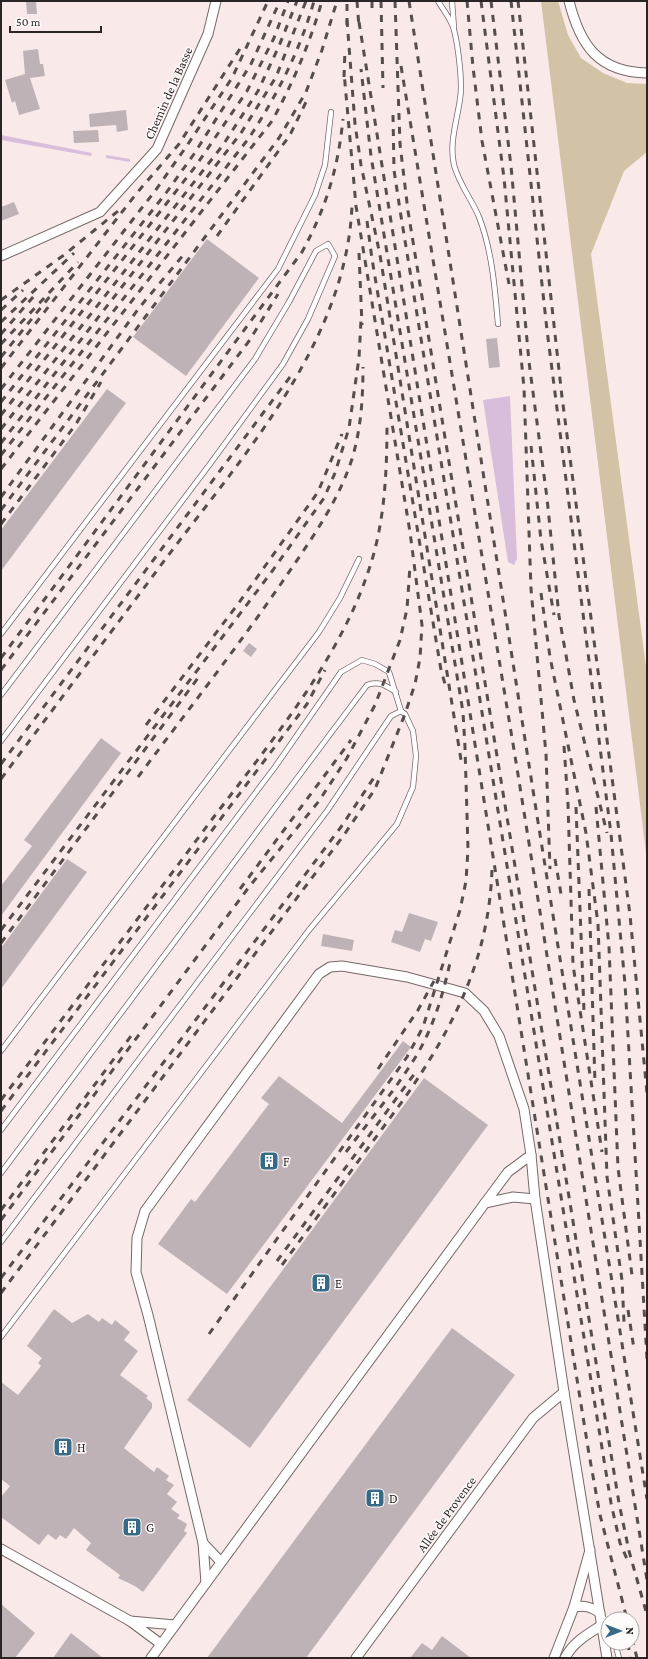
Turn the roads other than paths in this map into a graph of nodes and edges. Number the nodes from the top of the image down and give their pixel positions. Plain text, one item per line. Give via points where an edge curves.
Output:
1 (216, 1) edge
2 (438, 1) edge
3 (452, 1) edge
4 (569, 1) edge
5 (454, 29) junction
6 (647, 73) edge
7 (331, 112) dead end
8 (1, 256) edge
9 (498, 324) dead end
10 (359, 559) dead end
11 (1, 634) edge
12 (396, 692) junction
13 (1, 694) edge
14 (401, 711) junction
15 (1, 741) edge
16 (1, 1051) edge
17 (1, 1130) edge
18 (531, 1155) junction
19 (1, 1173) edge
20 (535, 1199) junction
21 (485, 1203) junction
22 (1, 1242) edge
23 (1, 1337) edge
24 (564, 1392) junction
25 (203, 1543) junction
26 (590, 1547) junction
27 (1, 1549) edge
28 (221, 1562) junction
29 (206, 1583) junction
30 (574, 1607) junction
31 (600, 1613) joint
32 (130, 1620) junction
33 (175, 1625) junction
34 (600, 1629) edge
35 (161, 1644) junction
36 (151, 1658) edge
37 (356, 1658) edge
38 (554, 1658) edge
39 (565, 1658) edge

1 - 8 street, Chemin de la Basse via 208,34 157,149 100,212
2 - 5 lane
3 - 5 lane
4 - 6 street via 578,30 590,51 608,64 629,73
5 - 9 lane via 461,98 452,152 458,177 479,217 486,242
7 - 11 lane via 325,165 315,195 278,269
10 - 16 lane via 340,598 319,632
12 - 14 lane
12 - 17 lane via 389,672 375,664 362,660 341,672 275,767
12 - 19 lane via 383,684 367,684
13 - 15 lane via 255,359 316,251 328,244 335,256 308,319 283,364 206,471
14 - 22 lane via 391,716 327,811
14 - 23 lane via 406,714 413,731 416,756 413,787 396,824 304,936
18 - 20 street
18 - 21 street via 508,1172
18 - 25 street via 524,1109 499,1036 484,1011 465,993 407,977 342,966 330,967 319,974 146,1211 137,1238 136,1272
20 - 21 street via 513,1197
20 - 24 street
21 - 28 street
24 - 26 street
24 - 37 street, Allée de Provence via 533,1418
25 - 28 street
25 - 29 street
26 - 30 street
26 - 31 street
27 - 32 street
28 - 29 street
29 - 33 street
30 - 31 street via 583,1605
30 - 38 street
32 - 33 street
32 - 35 street
33 - 35 street
34 - 39 street via 579,1640
35 - 36 street

